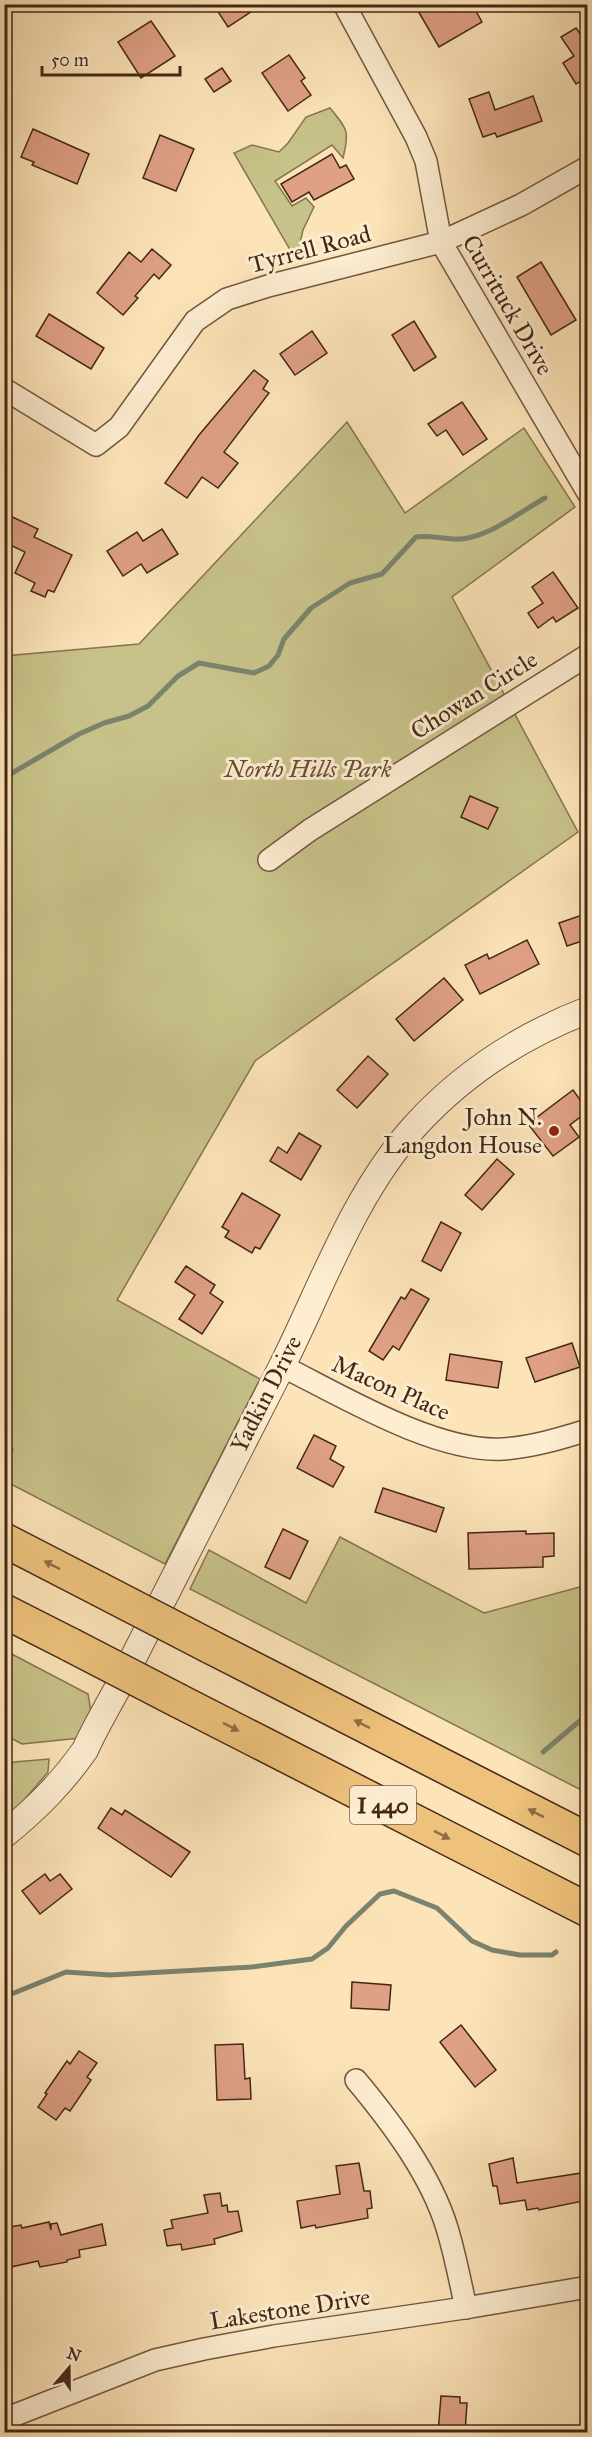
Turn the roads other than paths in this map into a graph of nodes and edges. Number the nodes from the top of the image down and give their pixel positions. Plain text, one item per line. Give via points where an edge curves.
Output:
1 (344, 4) edge
2 (588, 167) edge
3 (441, 242) junction
4 (4, 389) edge
5 (588, 493) edge
6 (588, 655) edge
7 (269, 860) dead end
8 (588, 1010) edge
9 (282, 1366) junction
10 (588, 1430) edge
11 (4, 1540) edge
12 (4, 1611) edge
13 (4, 1835) edge
14 (588, 1840) edge
15 (588, 1910) edge
16 (356, 2080) dead end
17 (588, 2287) edge
18 (466, 2308) junction
19 (11, 2418) edge

1 - 3 street, Currituck Drive via 426,161
2 - 3 street, Tyrrell Road via 521,205
3 - 4 street, Tyrrell Road via 227,299 195,321 119,427 96,445
3 - 5 street, Currituck Drive
6 - 7 street, Chowan Circle via 310,830
8 - 9 street, Yadkin Drive via 498,1053 451,1090 413,1128 351,1220
9 - 10 street, Macon Place via 408,1428 464,1446 526,1446
9 - 13 street, Yadkin Drive via 85,1750 39,1806
14 -> 11 highway, I 440, bridge
12 -> 15 highway, I 440, bridge
16 - 18 street via 383,2113 432,2191 447,2227
17 - 18 street, Lakestone Drive
18 - 19 street, Lakestone Drive via 274,2336 155,2360

